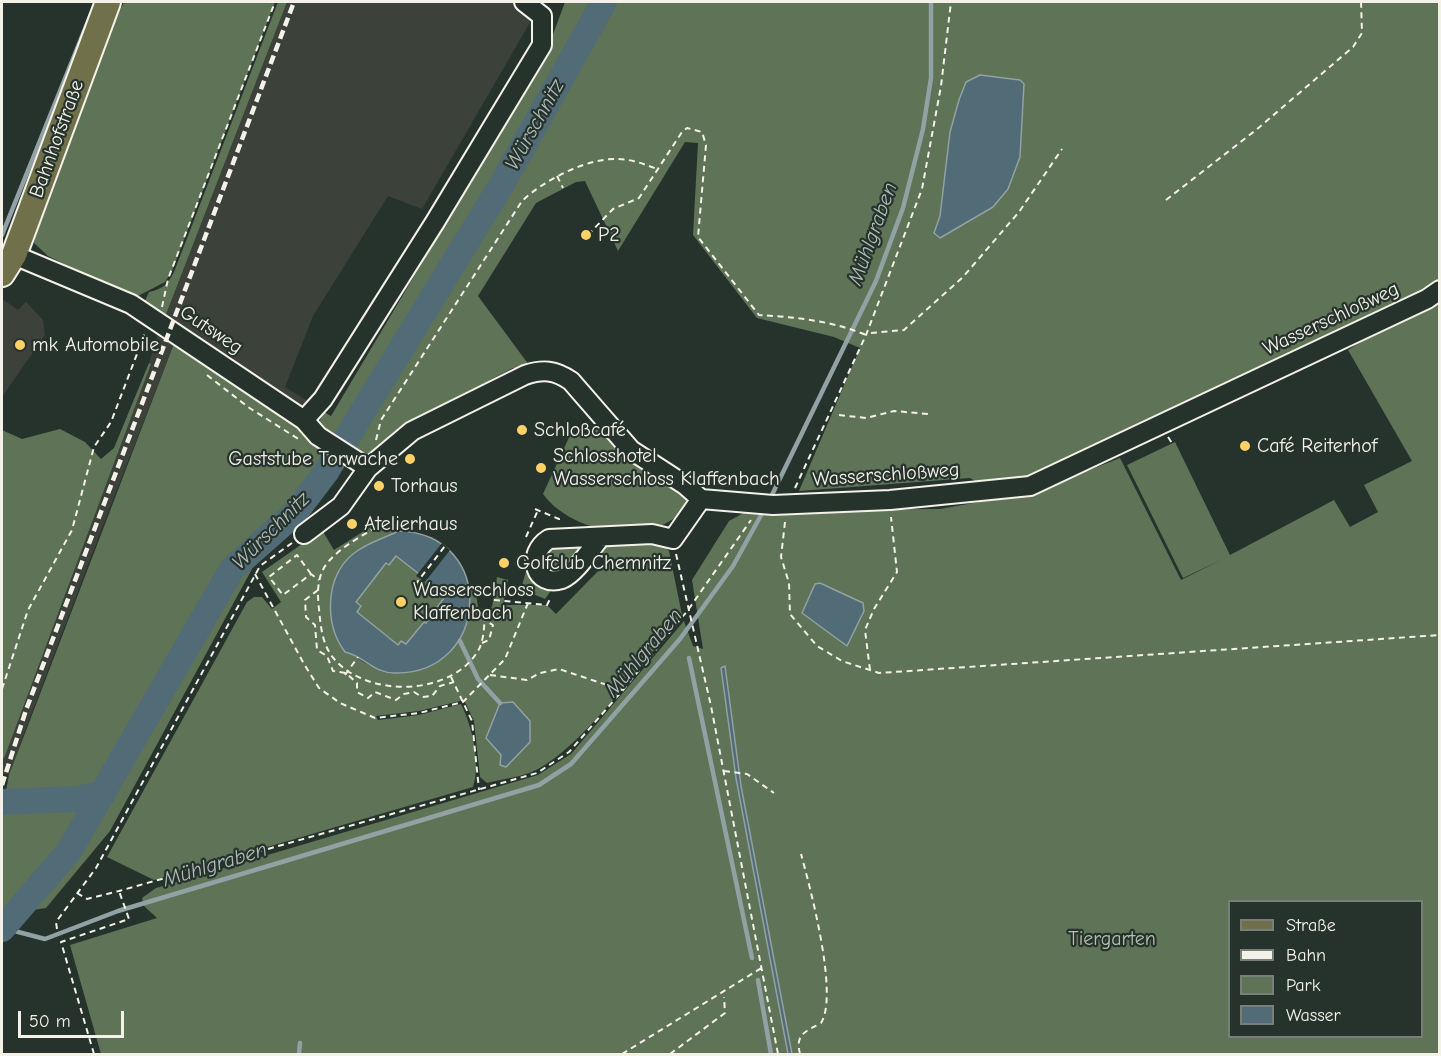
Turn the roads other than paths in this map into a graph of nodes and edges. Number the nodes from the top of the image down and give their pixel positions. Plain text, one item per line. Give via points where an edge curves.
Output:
1 (108, 2) edge
2 (525, 2) edge
3 (8, 264) edge
4 (1440, 290) edge
5 (304, 420) junction
6 (367, 463) junction
7 (701, 499) junction
8 (304, 534) road end
9 (600, 538) junction

1 - 3 main road, Bahnhofstraße
2 - 5 street via 542,16 542,45 323,399
3 - 5 street, Gutsweg via 131,304
4 - 7 street, Wasserschloßweg via 1030,486 890,500 774,504
5 - 6 street, Gutsweg via 318,436
6 - 7 street via 412,431 541,370 559,373 571,381 631,450
6 - 8 street via 341,506
7 - 9 street via 673,539 652,534
9 - 9 street via 561,579 544,577 534,563 540,545 549,539

